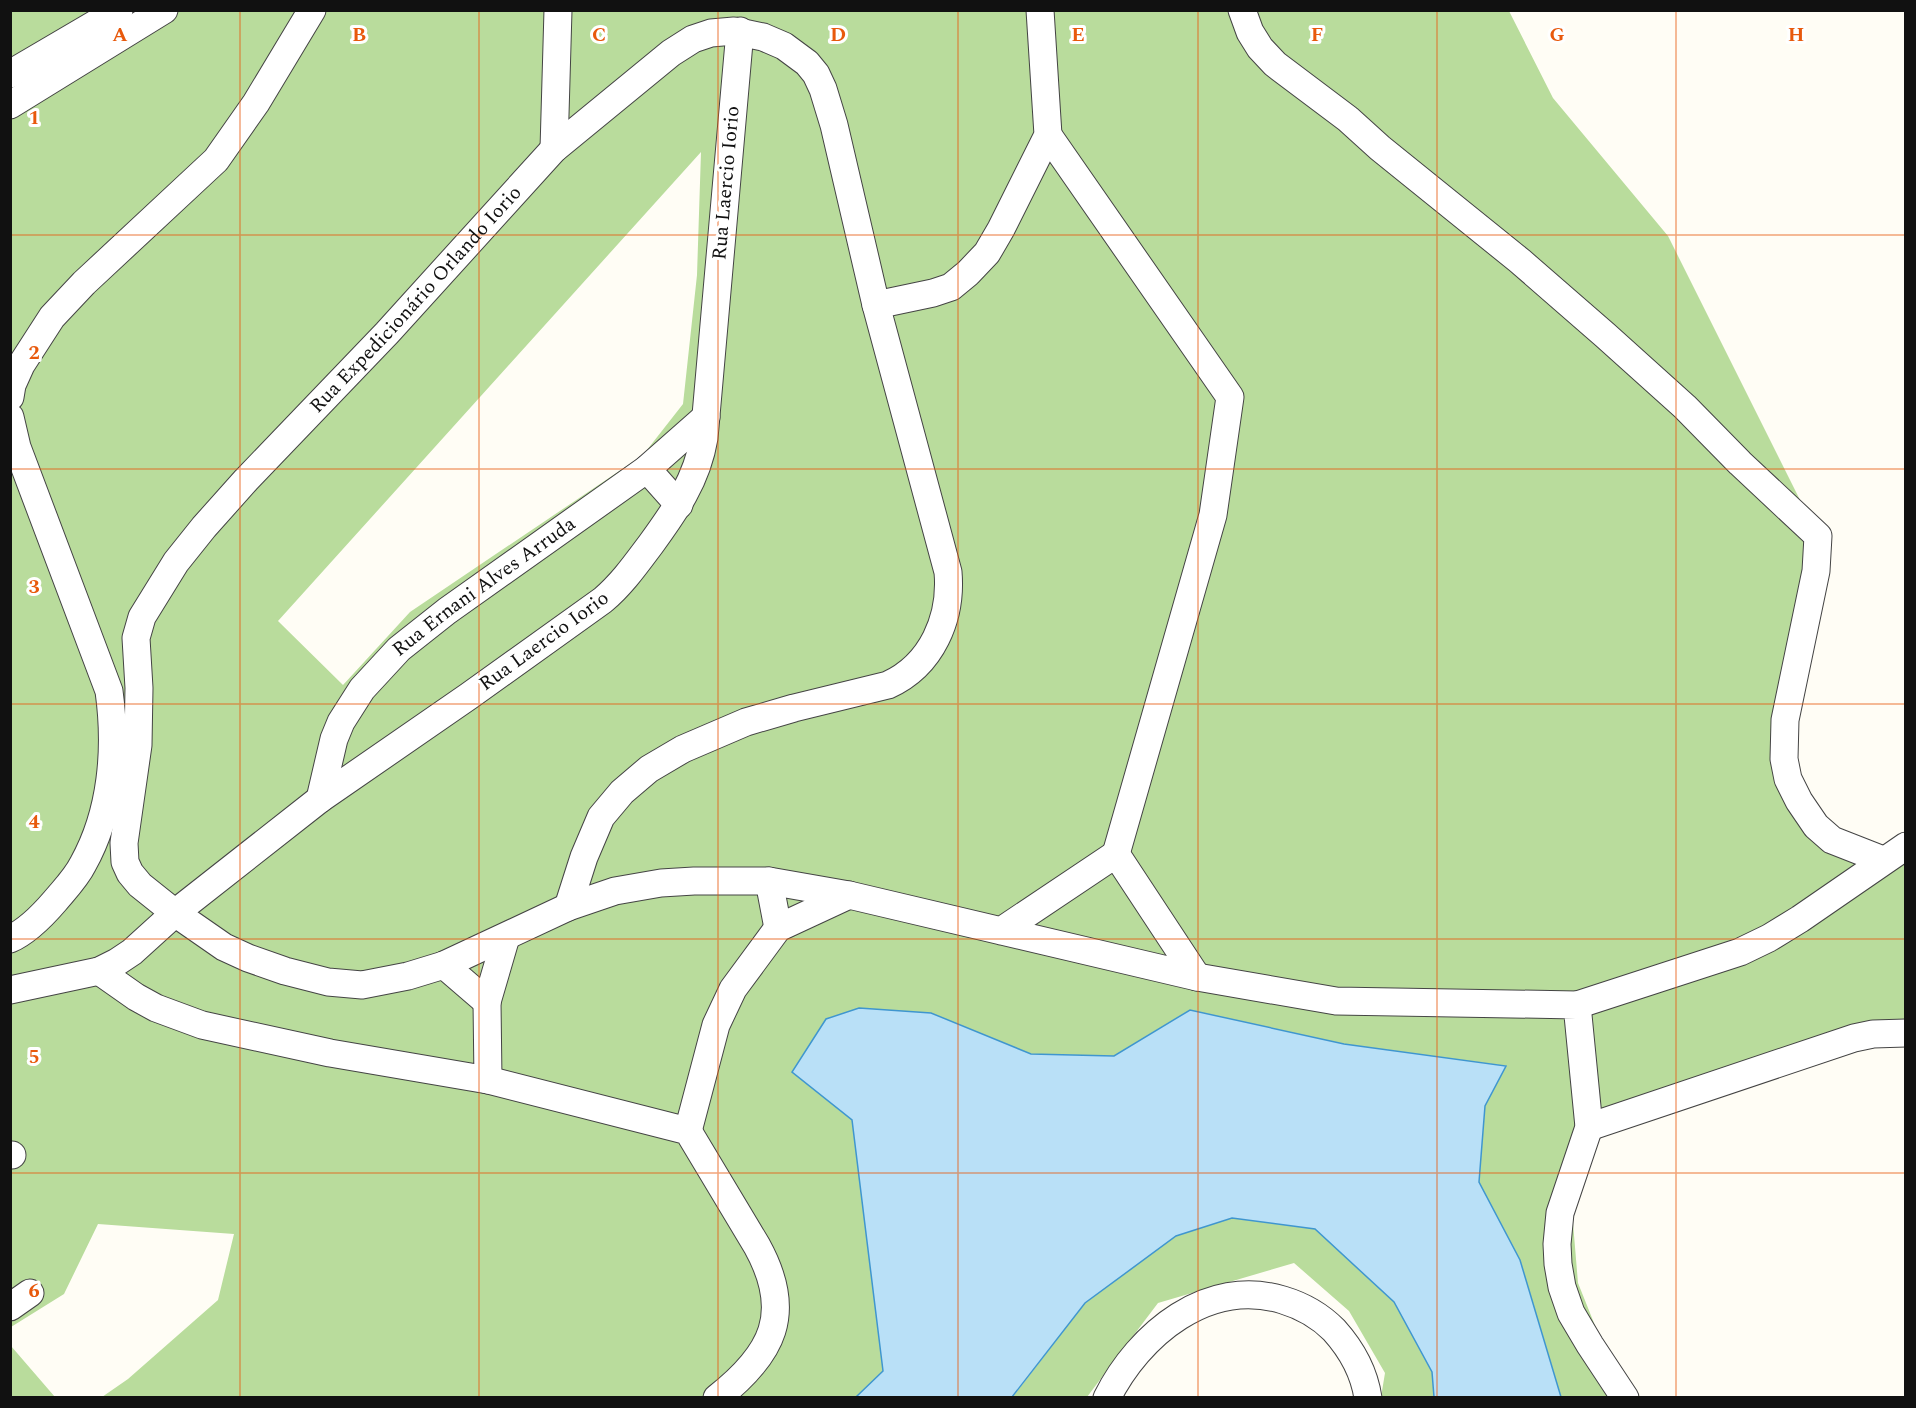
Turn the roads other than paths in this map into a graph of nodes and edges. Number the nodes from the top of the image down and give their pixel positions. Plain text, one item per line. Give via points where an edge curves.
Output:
1 (119, 10) edge
2 (164, 10) edge
3 (312, 10) edge
4 (558, 10) edge
5 (1040, 10) edge
6 (1242, 10) edge
7 (740, 32) junction
8 (10, 74) edge
9 (10, 105) edge
10 (1048, 135) junction
11 (554, 149) junction
12 (876, 305) junction
13 (10, 397) edge
14 (10, 417) edge
15 (706, 417) junction
16 (647, 469) junction
17 (679, 505) junction
18 (320, 799) junction
19 (1894, 853) edge
20 (1116, 854) junction
21 (584, 857) junction
22 (769, 881) junction
23 (615, 891) junction
24 (849, 895) junction
25 (568, 907) junction
26 (175, 913) junction
27 (778, 928) junction
28 (1001, 931) junction
29 (506, 937) junction
30 (10, 939) edge
31 (444, 965) junction
32 (99, 971) junction
33 (1197, 977) junction
34 (10, 990) edge
35 (488, 1002) junction
36 (1577, 1005) junction
37 (1905, 1033) edge
38 (488, 1080) junction
39 (1589, 1127) junction
40 (688, 1131) junction
41 (717, 1398) edge
42 (1107, 1398) edge
43 (1368, 1398) edge
44 (1625, 1398) edge

1 - 8 street
2 - 9 street
3 - 13 street via 226,147 199,178 52,317 21,365
4 - 11 street
5 - 10 street
6 - 19 street via 1255,40 1275,64 1520,261 1685,407 1818,536 1816,571 1785,720 1788,779 1816,826 1832,840
7 - 11 street, Rua Expedicionário Orlando Iorio via 711,33 678,48
7 - 12 street, Rua Expedicionário Orlando Iorio via 784,46 807,63 824,89
7 - 15 street, Rua Laercio Iorio
10 - 12 street via 1001,229 968,273 951,287
10 - 20 street via 1230,397 1213,515
11 - 26 street, Rua Expedicionário Orlando Iorio via 204,527 176,562 138,627 139,734 124,843 125,862 140,885
12 - 21 street, Rua Expedicionário Orlando Iorio via 948,572 948,607 934,643 917,666 888,685 746,722 663,759 611,804 598,822
14 - 30 street via 17,447 109,691 113,744 105,808 82,866 48,909
15 - 16 street, Rua Ernani Alves Arruda
15 - 17 street, Rua Laercio Iorio via 701,456
16 - 17 street
16 - 18 street, Rua Ernani Alves Arruda via 447,611 379,670 341,722
17 - 18 street, Rua Laercio Iorio via 614,591
18 - 26 street, Rua Laercio Iorio
19 - 36 street via 1800,919 1740,952
20 - 28 street
20 - 33 street
21 - 23 street
21 - 25 street, Rua Expedicionário Orlando Iorio
22 - 23 street via 672,882
22 - 24 street
22 - 27 street
23 - 25 street
24 - 27 street
24 - 28 street
25 - 29 street
26 - 31 street via 233,952 328,982 378,983
26 - 32 street, Rua Laercio Iorio via 132,952
27 - 40 street via 724,1006
28 - 33 street
29 - 31 street
29 - 35 street
31 - 35 street
32 - 34 street, Rua Laercio Iorio
32 - 38 street via 156,1008 202,1025 330,1053
33 - 36 street via 1336,1001
35 - 38 street
36 - 39 street
37 - 39 street via 1854,1038
38 - 40 street
39 - 44 street via 1560,1213 1558,1264 1571,1312
40 - 41 street via 762,1255 774,1286 776,1316 765,1347 754,1364
42 - 43 street via 1124,1370 1156,1333 1197,1306 1238,1295 1285,1301 1326,1323 1362,1371

